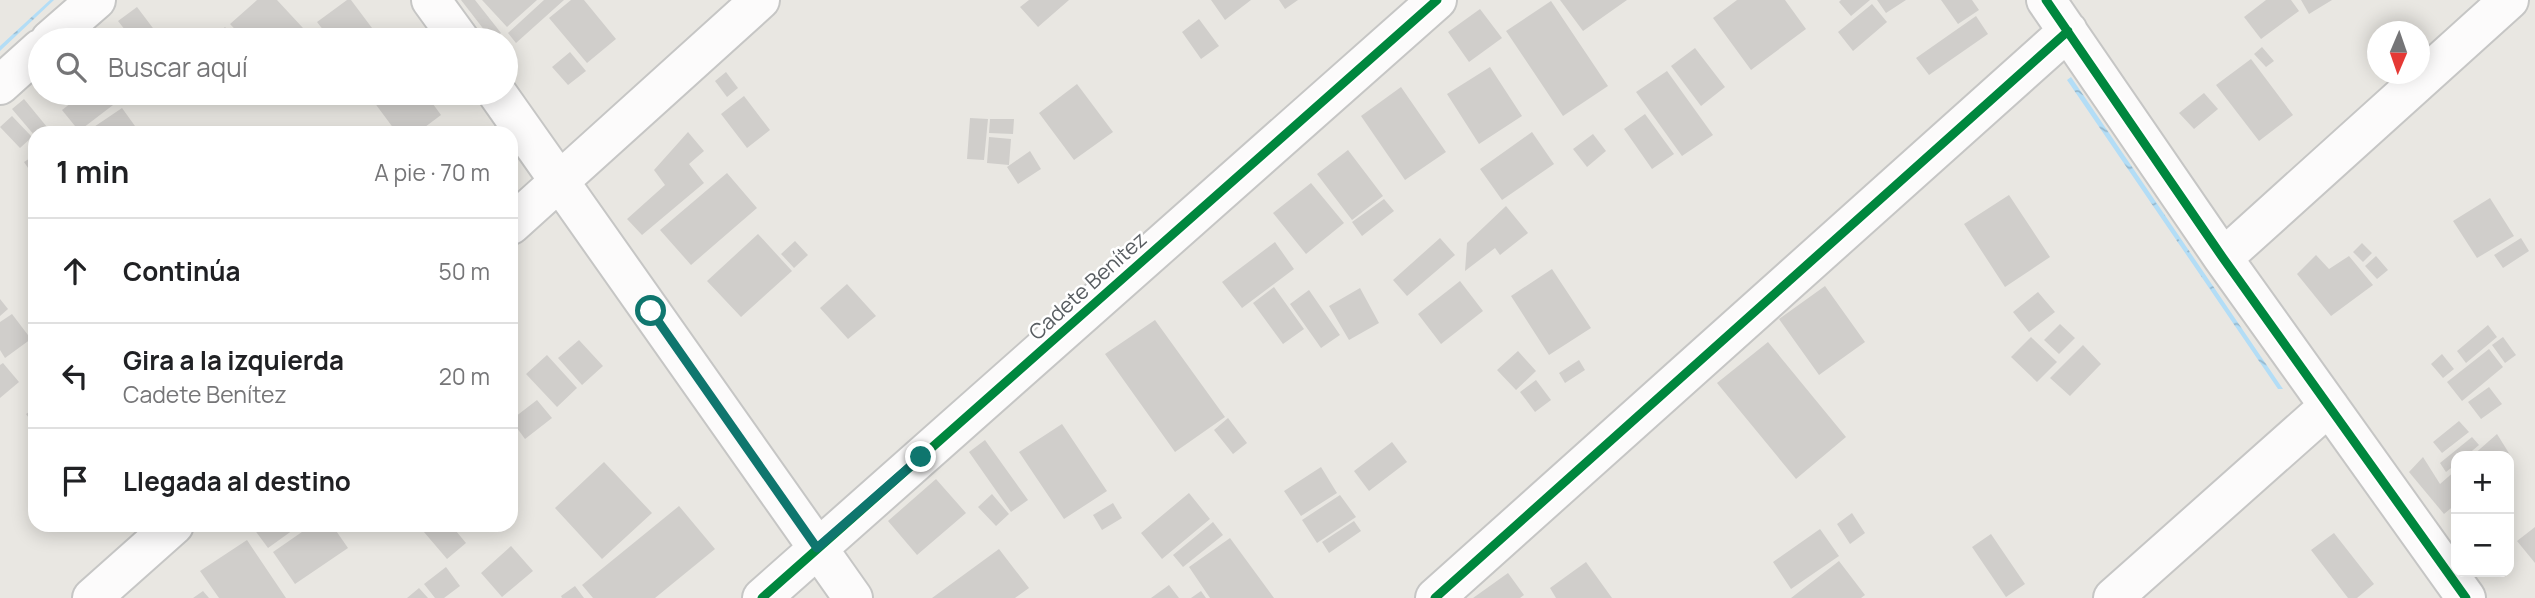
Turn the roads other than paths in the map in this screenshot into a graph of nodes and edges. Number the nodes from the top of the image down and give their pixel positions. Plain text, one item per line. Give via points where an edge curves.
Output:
1 (96, 0) edge
2 (431, 0) edge
3 (760, 0) edge
4 (1437, 0) edge
5 (2046, 0) edge
6 (2508, 0) edge
7 (64, 28) edge
8 (451, 28) edge
9 (2067, 31) junction
10 (28, 60) edge
11 (0, 85) edge
12 (506, 105) edge
13 (560, 181) junction
14 (518, 219) edge
15 (2223, 258) junction
16 (2329, 406) junction
17 (166, 532) edge
18 (817, 548) junction
19 (92, 598) edge
20 (762, 598) edge
21 (853, 598) edge
22 (1435, 598) edge
23 (2113, 598) edge
24 (2466, 598) edge

1 - 7 street
2 - 8 street
3 - 13 street
4 - 18 street, Cadete Benítez
5 - 9 street
6 - 15 street
9 - 15 street
9 - 22 street
10 - 11 street
12 - 13 street
13 - 14 street
13 - 18 street
15 - 16 street
16 - 23 street
16 - 24 street
17 - 19 street
18 - 20 street, Cadete Benítez
18 - 21 street

